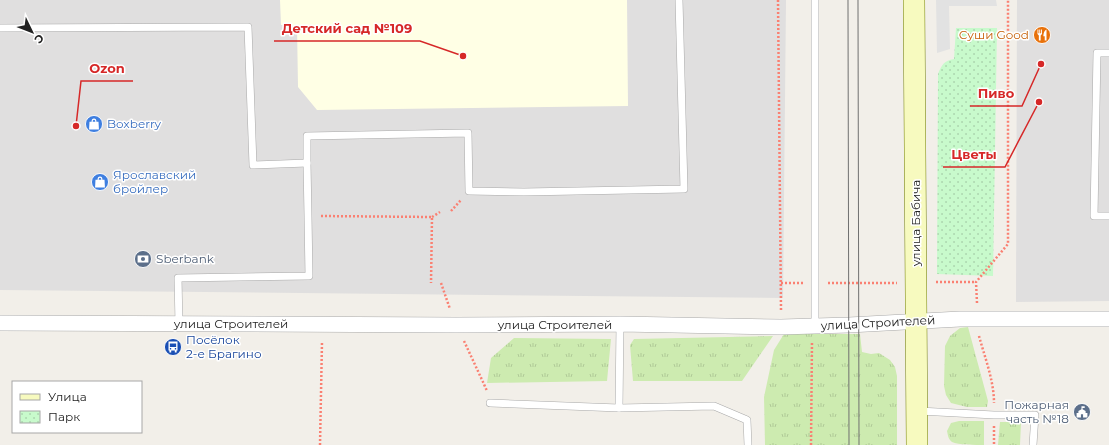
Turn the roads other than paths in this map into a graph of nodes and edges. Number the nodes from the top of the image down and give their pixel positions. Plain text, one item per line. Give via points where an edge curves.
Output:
1 (679, 0) edge
2 (815, 0) edge
3 (914, 0) edge
4 (0, 28) edge
5 (1109, 53) edge
6 (307, 163) junction
7 (1109, 216) edge
8 (1109, 319) edge
9 (916, 321) junction
10 (0, 323) edge
11 (179, 324) junction
12 (620, 324) junction
13 (814, 326) junction
14 (490, 403) dead end
15 (619, 408) junction
16 (917, 411) junction
17 (748, 445) edge
18 (918, 445) edge
19 (1033, 445) edge

1 - 6 lane via 684,189 469,191 468,133 307,136
2 - 13 lane
3 - 9 street, улица Бабича
4 - 6 lane via 248,27 253,164
5 - 7 lane via 1097,53 1094,216
6 - 11 lane via 308,276 178,278
8 - 9 street, улица Строителей
9 - 13 street, улица Строителей
9 - 16 street, улица Бабича
10 - 11 street, улица Строителей
11 - 12 street, улица Строителей
12 - 13 street, улица Строителей
12 - 15 lane
14 - 15 lane
15 - 17 lane via 714,406 747,420
16 - 18 street, улица Бабича
16 - 19 lane via 1035,415

